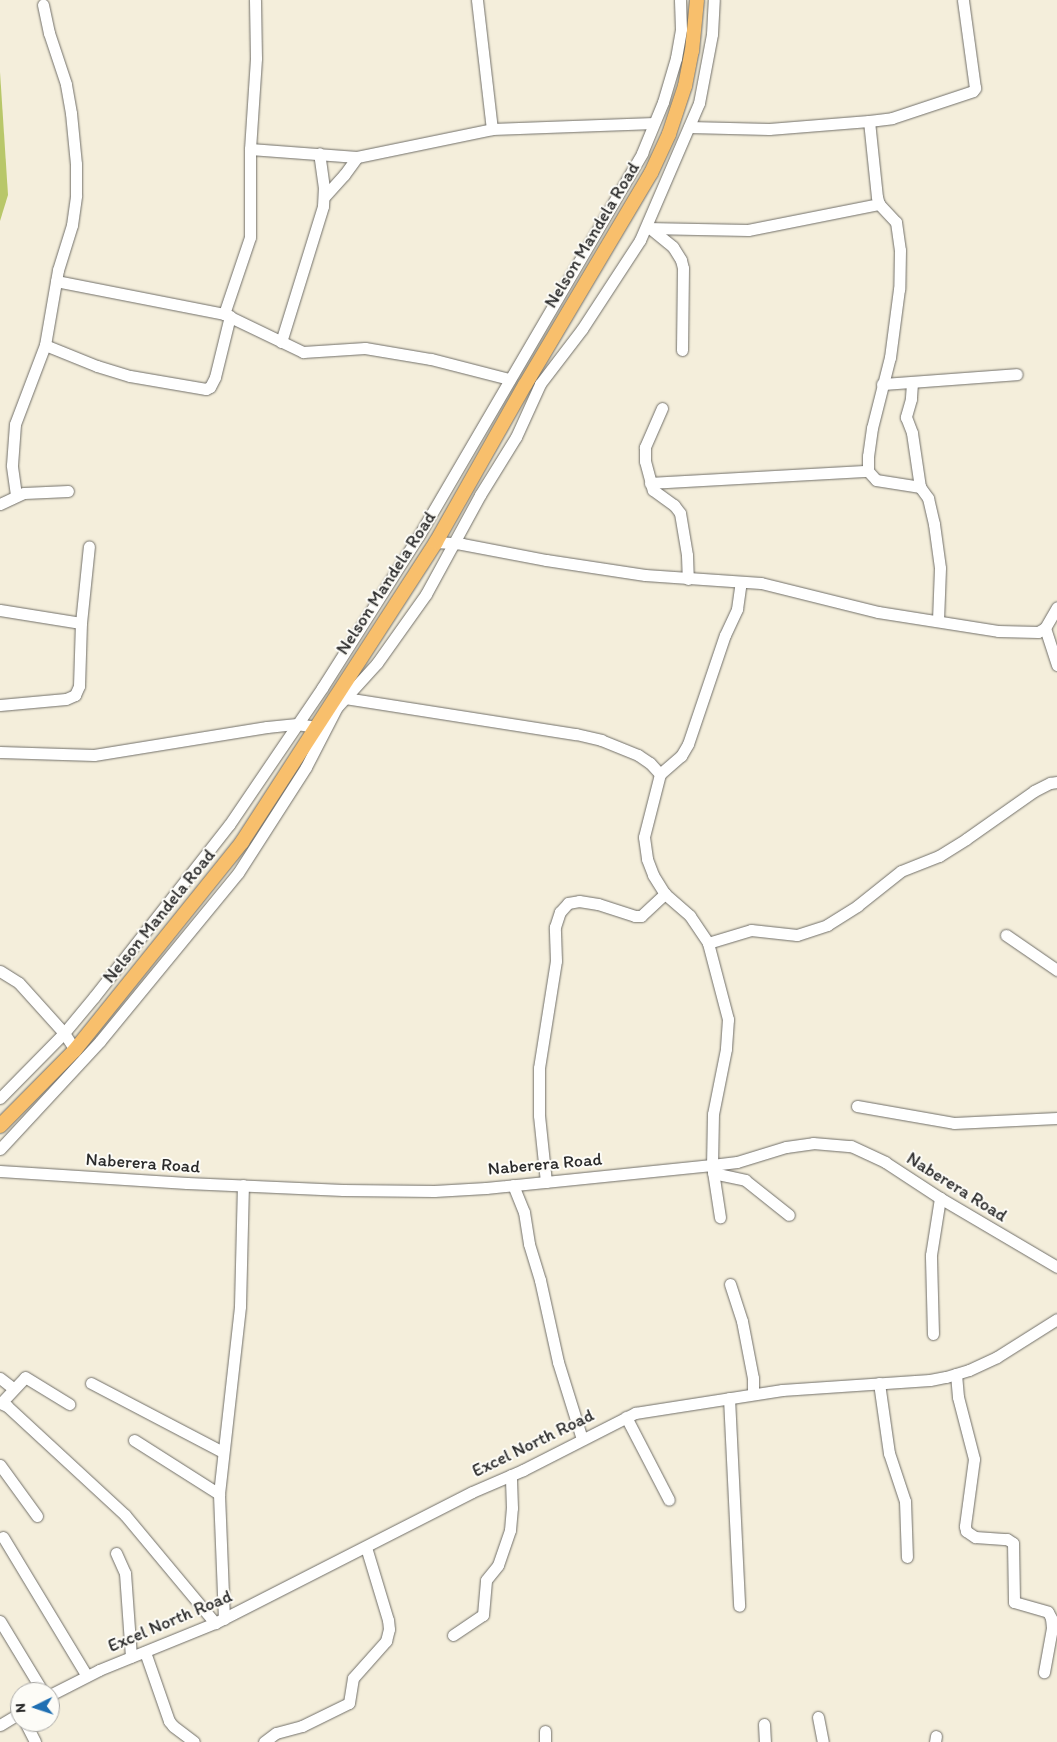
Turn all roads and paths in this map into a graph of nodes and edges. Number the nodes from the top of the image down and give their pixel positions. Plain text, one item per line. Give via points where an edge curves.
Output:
1 (254, 0) edge
2 (477, 0) edge
3 (680, 0) edge
4 (697, 0) edge
5 (714, 0) edge
6 (963, 0) edge
7 (43, 5) dead end
8 (869, 121) junction
9 (654, 123) junction
10 (689, 127) junction
11 (492, 129) junction
12 (250, 148) junction
13 (319, 153) junction
14 (357, 157) junction
15 (324, 197) junction
16 (879, 204) junction
17 (648, 229) junction
18 (56, 281) junction
19 (227, 315) junction
20 (281, 342) junction
21 (45, 345) junction
22 (682, 350) dead end
23 (1017, 374) dead end
24 (509, 379) junction
25 (912, 383) junction
26 (882, 384) junction
27 (662, 408) dead end
28 (868, 471) junction
29 (650, 483) junction
30 (920, 487) junction
31 (68, 491) dead end
32 (16, 495) junction
33 (0, 504) edge
34 (436, 542) junction
35 (455, 543) junction
36 (90, 546) dead end
37 (688, 579) junction
38 (740, 582) junction
39 (1057, 607) edge
40 (0, 610) edge
41 (938, 621) junction
42 (81, 624) junction
43 (1044, 628) junction
44 (1057, 665) edge
45 (345, 698) junction
46 (0, 704) edge
47 (297, 724) junction
48 (316, 727) junction
49 (0, 752) edge
50 (660, 774) junction
51 (1057, 782) edge
52 (664, 894) junction
53 (1006, 935) dead end
54 (708, 943) junction
55 (1057, 970) edge
56 (0, 971) edge
57 (64, 1033) junction
58 (75, 1050) junction
59 (0, 1098) edge
60 (857, 1106) dead end
61 (1057, 1118) edge
62 (0, 1126) edge
63 (0, 1150) edge
64 (713, 1169) junction
65 (0, 1171) edge
66 (546, 1182) junction
67 (243, 1185) junction
68 (513, 1185) junction
69 (940, 1198) junction
70 (789, 1215) dead end
71 (720, 1217) dead end
72 (1057, 1267) edge
73 (730, 1284) dead end
74 (1057, 1319) edge
75 (933, 1334) dead end
76 (956, 1374) junction
77 (0, 1378) edge
78 (879, 1382) junction
79 (90, 1383) dead end
80 (13, 1388) junction
81 (753, 1394) junction
82 (729, 1398) junction
83 (1, 1403) edge
84 (69, 1404) dead end
85 (626, 1417) junction
86 (582, 1439) junction
87 (134, 1440) dead end
88 (223, 1452) junction
89 (0, 1465) edge
90 (511, 1475) junction
91 (219, 1494) junction
92 (669, 1500) dead end
93 (36, 1516) dead end
94 (3, 1537) dead end
95 (366, 1547) junction
96 (116, 1553) dead end
97 (907, 1557) dead end
98 (739, 1606) dead end
99 (0, 1621) edge
100 (219, 1621) junction
101 (452, 1635) dead end
102 (145, 1652) junction
103 (131, 1657) junction
104 (1044, 1672) dead end
105 (87, 1676) junction
106 (37, 1682) edge
107 (60, 1690) edge
108 (818, 1717) dead end
109 (764, 1724) dead end
110 (194, 1742) edge
111 (264, 1742) edge
112 (765, 1742) edge
113 (822, 1742) edge

1 - 12 street via 256,58
2 - 11 street
3 - 9 street via 680,41 671,78
4 - 34 main road, Nelson Mandela Road via 685,86 676,116 651,173
5 - 10 street via 705,80
6 - 8 street via 975,90 892,118
7 - 18 street via 66,84 76,164 72,225
8 - 10 street via 769,129
8 - 16 street
9 - 11 street
9 - 24 street via 629,177
10 - 17 street
11 - 14 street
12 - 13 street
12 - 19 street via 250,241
13 - 14 street
13 - 15 street
14 - 15 street
15 - 20 street
16 - 17 street via 748,230
16 - 26 street via 896,222 900,250 899,289 890,357
17 - 22 street via 673,247 683,268
17 - 35 street via 582,329 540,384 516,437
18 - 19 street
18 - 21 street
19 - 20 street
19 - 21 street via 215,377 206,389 130,376
20 - 24 street via 303,352 365,348
21 - 32 street via 15,424 12,465
23 - 25 street
24 - 47 street via 425,525
25 - 26 street
25 - 30 street via 906,417 912,433
26 - 28 street
27 - 29 street via 644,451
28 - 29 street
28 - 30 street via 876,480
29 - 37 street via 657,495 674,505 680,513
30 - 41 street via 928,498 940,568
31 - 32 street
32 - 33 street
34 - 35 street
34 - 48 main road, Nelson Mandela Road
35 - 37 street via 600,569
35 - 45 street via 411,617 377,663
36 - 42 street
37 - 38 street
38 - 41 street via 780,587 870,610
38 - 50 street via 736,609 691,738 681,756
39 - 43 street
40 - 42 street
41 - 43 street via 1016,633 1038,632
42 - 46 street via 80,679 75,695 66,699
43 - 44 street
45 - 50 street via 601,740 638,755
45 - 63 street via 306,767 238,873 100,1041
47 - 48 street
47 - 49 street via 94,755
47 - 57 street via 205,856
48 - 58 main road, Nelson Mandela Road via 242,842
50 - 52 street via 646,827 644,849
51 - 54 street via 1034,790 939,856 901,871 827,925 797,935 751,930
52 - 54 street via 690,916
52 - 66 street via 641,916 579,900 568,903 560,912 555,927 556,961 539,1068 539,1115
53 - 55 street
54 - 64 street via 728,1019 726,1049 713,1114
56 - 57 street via 19,983
57 - 58 street
57 - 59 street
58 - 62 main road, Nelson Mandela Road
60 - 61 street via 954,1123
64 - 66 street, Naberera Road
64 - 69 street, Naberera Road via 786,1147 814,1143 851,1146 885,1162
64 - 70 street via 745,1180
64 - 71 street
65 - 67 street, Naberera Road
66 - 68 street, Naberera Road
67 - 68 street, Naberera Road via 434,1191
67 - 88 street via 240,1306
68 - 86 street via 524,1212 558,1362
69 - 72 street, Naberera Road
69 - 75 street via 931,1255
73 - 81 street via 743,1329
74 - 76 street, Excel North Road via 997,1357
76 - 78 street, Excel North Road via 930,1380
76 - 104 street via 958,1397 974,1459 966,1531 975,1537 1006,1539 1013,1543 1014,1602 1048,1612 1051,1618
77 - 80 street
78 - 81 street, Excel North Road
78 - 97 street via 889,1453 905,1501
79 - 88 street
80 - 83 street
80 - 84 street via 22,1377 28,1378
81 - 82 street, Excel North Road
82 - 85 street, Excel North Road
82 - 98 street
83 - 100 street via 125,1515
85 - 86 street, Excel North Road
85 - 92 street
86 - 90 street, Excel North Road
87 - 91 street
88 - 91 street
89 - 93 street
90 - 95 street, Excel North Road
90 - 101 street via 510,1530 498,1565 486,1580 483,1615
91 - 100 street
94 - 105 street
95 - 100 street, Excel North Road
95 - 111 street via 388,1620 386,1641 353,1678 350,1703 302,1726 276,1733
96 - 103 street via 125,1573
99 - 106 street
100 - 102 street, Excel North Road
102 - 103 street, Excel North Road
102 - 110 street via 169,1721
103 - 105 street, Excel North Road
105 - 107 street, Excel North Road
108 - 113 street
109 - 112 street

